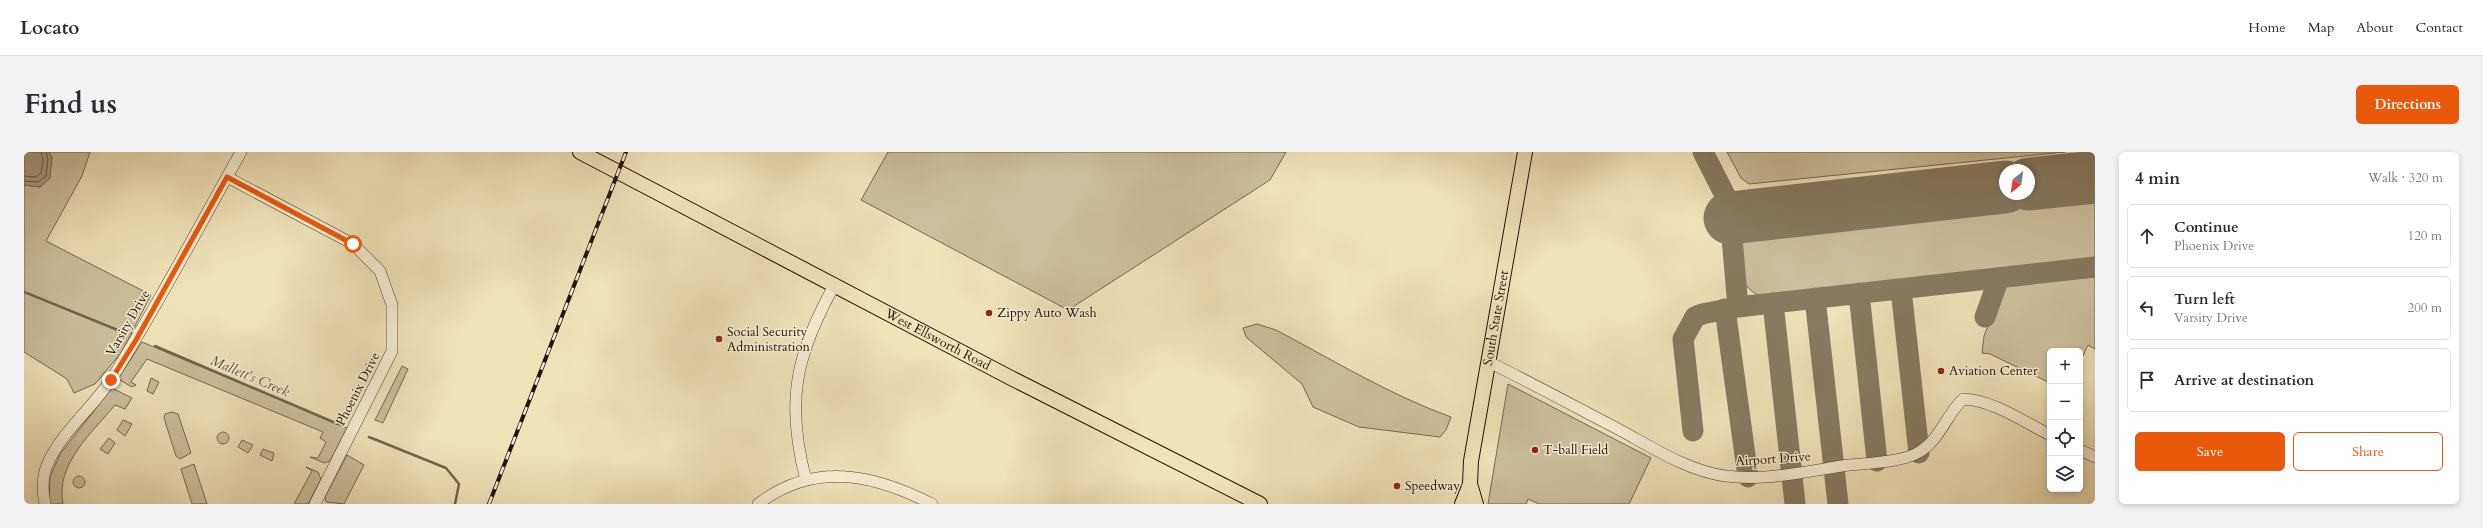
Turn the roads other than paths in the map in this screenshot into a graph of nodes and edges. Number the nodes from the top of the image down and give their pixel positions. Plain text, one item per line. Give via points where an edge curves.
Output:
1 (241, 152) edge
2 (580, 152) edge
3 (1525, 152) edge
4 (227, 177) junction
5 (835, 284) junction
6 (1489, 362) junction
7 (2047, 434) edge
8 (2083, 451) edge
9 (2095, 457) edge
10 (806, 480) junction
11 (1470, 484) junction
12 (45, 504) edge
13 (315, 504) edge
14 (758, 504) edge
15 (932, 504) edge
16 (1260, 504) edge
17 (1462, 504) edge
18 (1476, 504) edge

1 - 4 street, Varsity Drive
2 - 5 main road, West Ellsworth Road
3 - 6 main road, South State Street
4 - 12 street, Varsity Drive via 115,374 59,444 48,463 43,492
4 - 13 street, Phoenix Drive via 353,244 380,272 392,305 394,328 390,358
5 - 10 street via 811,330 796,384 796,434
5 - 16 main road, West Ellsworth Road
6 - 7 street, Airport Drive via 1669,456 1703,471 1725,476 1792,474 1907,457 1919,453 1929,444 1941,431 1951,410 1963,399 1988,405
6 - 11 main road, South State Street via 1471,461
8 - 9 street
10 - 14 street via 783,488
10 - 15 street via 829,475 852,476 897,488
11 - 17 main road, South State Street
11 - 18 main road, South State Street

